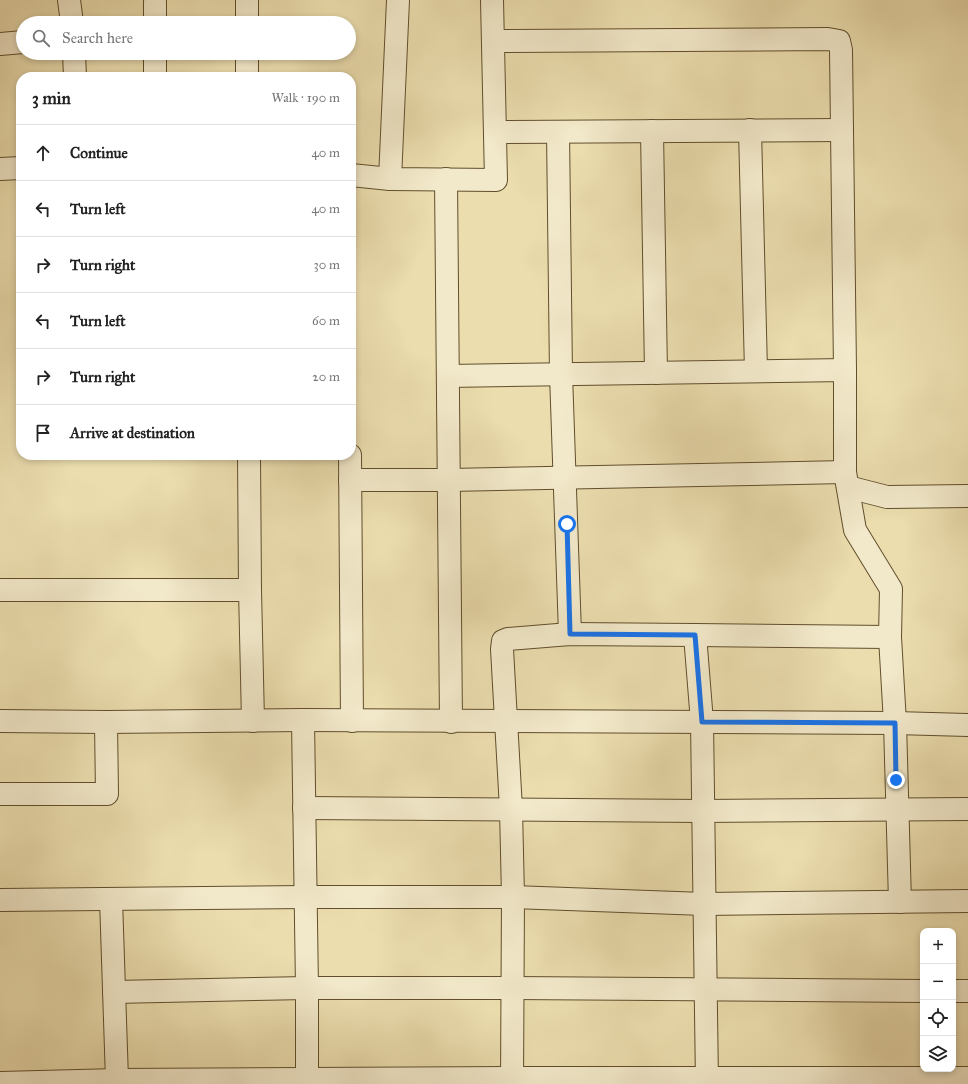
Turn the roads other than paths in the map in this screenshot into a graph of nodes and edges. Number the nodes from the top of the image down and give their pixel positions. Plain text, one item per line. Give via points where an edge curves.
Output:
1 (70, 0) edge
2 (247, 0) edge
3 (398, 0) edge
4 (492, 0) edge
5 (71, 16) edge
6 (247, 16) edge
7 (493, 41) junction
8 (16, 43) edge
9 (0, 44) edge
10 (74, 60) edge
11 (155, 60) edge
12 (247, 60) edge
13 (75, 72) edge
14 (155, 72) edge
15 (247, 72) edge
16 (750, 130) junction
17 (842, 130) junction
18 (652, 131) junction
19 (496, 132) junction
20 (558, 132) junction
21 (16, 168) edge
22 (0, 169) edge
23 (356, 176) edge
24 (390, 179) junction
25 (446, 179) junction
26 (845, 370) junction
27 (756, 371) junction
28 (656, 373) junction
29 (561, 374) junction
30 (448, 376) junction
31 (249, 460) edge
32 (350, 460) edge
33 (566, 478) junction
34 (350, 480) junction
35 (449, 480) junction
36 (846, 480) junction
37 (968, 496) edge
38 (0, 590) edge
39 (250, 590) junction
40 (570, 634) junction
41 (695, 635) junction
42 (890, 637) junction
43 (303, 720) junction
44 (0, 721) edge
45 (253, 721) junction
46 (352, 721) junction
47 (106, 722) junction
48 (451, 722) junction
49 (507, 722) junction
50 (702, 722) junction
51 (895, 723) junction
52 (968, 725) edge
53 (0, 794) edge
54 (304, 808) junction
55 (511, 809) junction
56 (896, 809) junction
57 (968, 809) edge
58 (702, 811) junction
59 (305, 897) junction
60 (513, 898) junction
61 (111, 899) junction
62 (0, 900) edge
63 (968, 901) edge
64 (900, 902) junction
65 (704, 904) junction
66 (307, 988) junction
67 (513, 988) junction
68 (706, 989) junction
69 (920, 991) edge
70 (956, 991) edge
71 (968, 991) edge
72 (114, 992) junction
73 (968, 1078) edge
74 (117, 1080) junction
75 (512, 1081) edge
76 (706, 1081) edge
77 (900, 1081) edge
78 (307, 1082) edge
79 (0, 1083) edge

1 - 5 street
2 - 6 street
3 - 24 street
4 - 7 street
7 - 17 street via 839,41
7 - 19 street
8 - 9 street
10 - 13 street
11 - 14 street
12 - 15 street
16 - 17 street
16 - 18 street
16 - 27 street
17 - 26 street
18 - 20 street
18 - 28 street
19 - 20 street
19 - 25 street via 496,180
20 - 29 street
21 - 22 street
23 - 24 street
24 - 25 street
25 - 30 street
26 - 27 street
26 - 36 street
27 - 28 street
28 - 29 street
29 - 30 street
29 - 33 street
30 - 35 street
31 - 39 street
32 - 34 street
33 - 35 street
33 - 36 street
33 - 40 street
34 - 35 street
34 - 46 street
35 - 48 street
36 - 37 street via 887,497
36 - 42 street via 855,530 891,589
38 - 39 street
39 - 45 street
40 - 41 street
40 - 49 street via 503,641
41 - 42 street
41 - 50 street
42 - 51 street
43 - 45 street
43 - 46 street
43 - 54 street
44 - 47 street
45 - 47 street
46 - 48 street
47 - 53 street via 107,794
48 - 49 street
49 - 50 street
49 - 55 street
50 - 51 street
50 - 58 street
51 - 52 street
51 - 56 street
54 - 55 street
54 - 59 street
55 - 58 street
55 - 60 street
56 - 57 street
56 - 58 street
56 - 64 street
58 - 65 street
59 - 60 street
59 - 61 street
59 - 66 street
60 - 65 street
60 - 67 street
61 - 62 street
61 - 72 street
63 - 64 street
64 - 65 street
65 - 68 street
66 - 67 street
66 - 72 street
66 - 78 street
67 - 68 street
67 - 75 street
68 - 69 street
68 - 76 street
70 - 71 street
72 - 74 street
73 - 77 street
74 - 78 street
74 - 79 street
75 - 76 street
75 - 78 street
76 - 77 street

